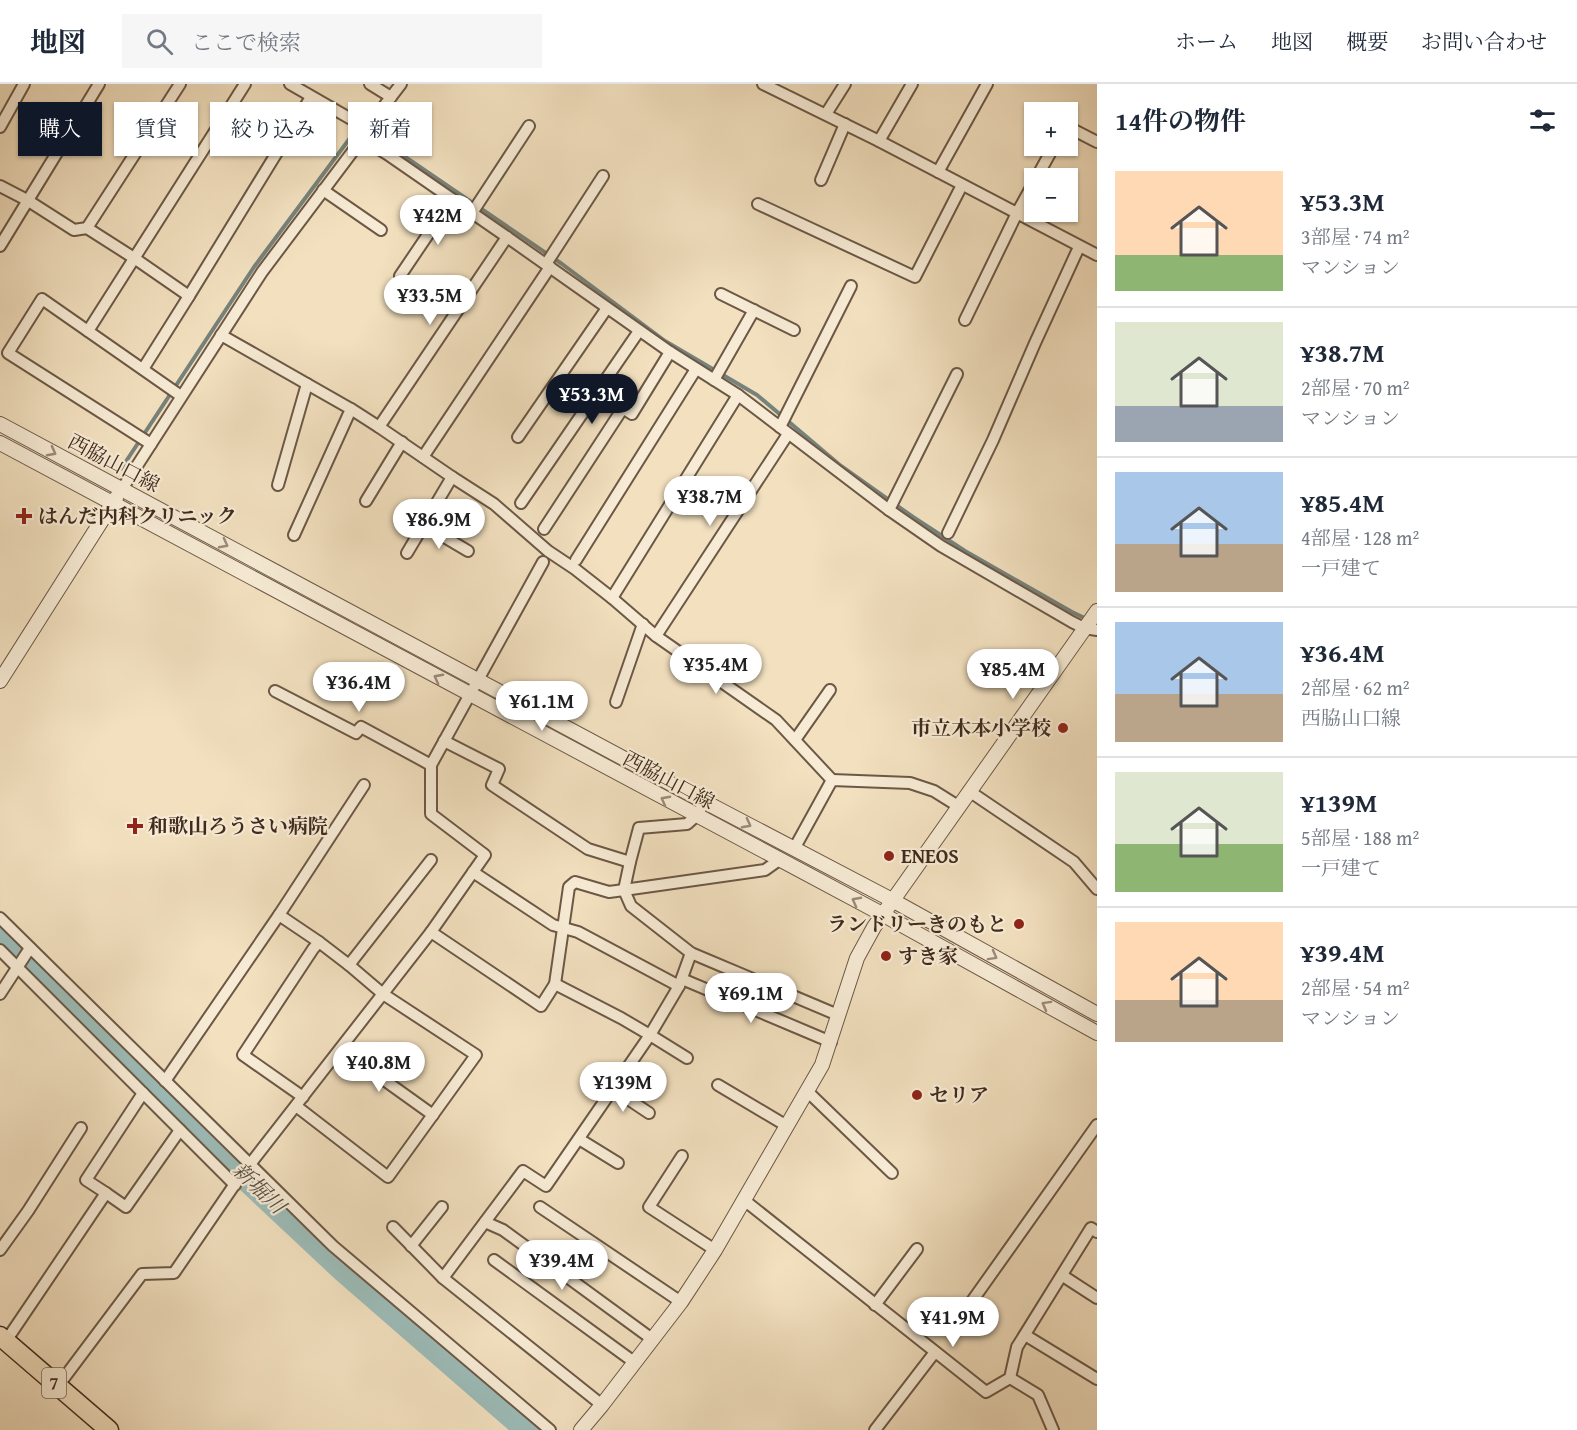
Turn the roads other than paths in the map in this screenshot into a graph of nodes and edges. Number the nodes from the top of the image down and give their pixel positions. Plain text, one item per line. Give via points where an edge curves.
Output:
1 (24, 84) edge
2 (99, 84) edge
3 (180, 84) edge
4 (244, 84) edge
5 (290, 84) edge
6 (370, 84) edge
7 (401, 84) edge
8 (763, 84) edge
9 (845, 84) edge
10 (912, 84) edge
11 (987, 84) edge
12 (311, 97) junction
13 (391, 97) junction
14 (387, 102) edge
15 (826, 114) junction
16 (348, 117) edge
17 (845, 124) junction
18 (529, 126) dead end
19 (0, 127) edge
20 (1078, 132) edge
21 (879, 141) junction
22 (1097, 142) edge
23 (348, 156) edge
24 (399, 156) edge
25 (1048, 156) edge
26 (938, 172) junction
27 (603, 176) dead end
28 (821, 180) dead end
29 (962, 185) junction
30 (0, 186) edge
31 (323, 190) junction
32 (453, 199) junction
33 (27, 200) junction
34 (758, 204) dead end
35 (476, 206) junction
36 (1017, 213) junction
37 (87, 228) junction
38 (381, 230) dead end
39 (507, 237) junction
40 (0, 246) edge
41 (1079, 247) junction
42 (1097, 255) edge
43 (134, 258) junction
44 (550, 260) junction
45 (400, 276) dead end
46 (851, 286) dead end
47 (721, 294) dead end
48 (189, 296) junction
49 (607, 308) junction
50 (754, 310) junction
51 (965, 320) dead end
52 (794, 330) dead end
53 (88, 331) junction
54 (639, 331) junction
55 (221, 335) junction
56 (670, 352) junction
57 (143, 369) junction
58 (696, 369) junction
59 (957, 375) dead end
60 (714, 380) junction
61 (307, 384) junction
62 (179, 395) junction
63 (738, 395) junction
64 (351, 409) junction
65 (0, 424) edge
66 (785, 424) junction
67 (380, 427) junction
68 (518, 437) dead end
69 (148, 442) junction
70 (402, 442) junction
71 (0, 443) edge
72 (423, 457) junction
73 (452, 477) junction
74 (278, 485) dead end
75 (122, 489) junction
76 (366, 501) dead end
77 (521, 503) dead end
78 (113, 504) junction
79 (892, 506) junction
80 (424, 525) junction
81 (544, 529) dead end
82 (948, 533) dead end
83 (294, 535) dead end
84 (468, 551) dead end
85 (407, 553) dead end
86 (576, 560) dead end
87 (543, 562) dead end
88 (612, 598) junction
89 (1092, 622) edge
90 (643, 624) junction
91 (656, 636) junction
92 (478, 680) junction
93 (0, 681) edge
94 (830, 690) dead end
95 (274, 691) dead end
96 (470, 695) junction
97 (616, 702) dead end
98 (795, 740) junction
99 (444, 741) junction
100 (431, 765) junction
101 (832, 780) junction
102 (364, 785) dead end
103 (969, 791) junction
104 (705, 802) junction
105 (958, 806) junction
106 (696, 816) junction
107 (794, 849) junction
108 (431, 860) dead end
109 (779, 860) junction
110 (630, 862) junction
111 (473, 872) junction
112 (1097, 889) edge
113 (624, 890) junction
114 (892, 900) junction
115 (882, 914) junction
116 (279, 915) junction
117 (0, 918) edge
118 (563, 928) junction
119 (431, 932) junction
120 (319, 942) junction
121 (30, 948) junction
122 (0, 950) edge
123 (691, 953) junction
124 (349, 965) junction
125 (18, 967) junction
126 (681, 983) junction
127 (555, 984) junction
128 (0, 994) edge
129 (383, 994) junction
130 (1097, 1014) edge
131 (838, 1015) junction
132 (1097, 1033) edge
133 (650, 1035) junction
134 (831, 1042) junction
135 (340, 1048) junction
136 (687, 1058) dead end
137 (165, 1081) junction
138 (718, 1085) dead end
139 (613, 1089) junction
140 (807, 1091) junction
141 (143, 1093) junction
142 (303, 1096) junction
143 (296, 1106) junction
144 (649, 1113) dead end
145 (433, 1115) junction
146 (1097, 1125) edge
147 (787, 1126) junction
148 (81, 1128) dead end
149 (180, 1130) junction
150 (579, 1139) junction
151 (682, 1156) dead end
152 (618, 1163) dead end
153 (249, 1167) junction
154 (892, 1173) dead end
155 (236, 1183) junction
156 (106, 1193) junction
157 (744, 1200) junction
158 (442, 1207) dead end
159 (540, 1207) dead end
160 (485, 1222) junction
161 (393, 1227) dead end
162 (1097, 1232) edge
163 (411, 1246) junction
164 (917, 1249) dead end
165 (0, 1250) edge
166 (715, 1250) junction
167 (494, 1260) dead end
168 (1063, 1276) junction
169 (443, 1278) junction
170 (1097, 1298) edge
171 (681, 1302) junction
172 (874, 1305) junction
173 (965, 1311) dead end
174 (1025, 1335) junction
175 (3, 1339) edge
176 (652, 1339) junction
177 (935, 1352) junction
178 (634, 1362) junction
179 (1010, 1378) junction
180 (1097, 1379) edge
181 (58, 1386) junction
182 (602, 1404) junction
183 (109, 1430) edge
184 (550, 1430) edge
185 (581, 1430) edge
186 (875, 1430) edge
187 (1053, 1430) edge

1 - 19 street
2 - 33 street
3 - 37 street
4 - 43 street
5 - 12 street
6 - 13 street
7 - 13 street
8 - 15 street
9 - 15 street
10 - 21 street
11 - 26 street
12 - 16 street
12 - 48 street
13 - 14 street
15 - 17 street
17 - 21 street
17 - 28 street
18 - 35 street
20 - 22 street
21 - 26 street
23 - 31 street
24 - 32 street
25 - 36 street
26 - 29 street
27 - 44 street
29 - 34 street via 915,277
29 - 36 street
30 - 33 street
31 - 38 street
31 - 55 street
32 - 35 street
32 - 45 street
33 - 37 street via 74,230
33 - 40 street
35 - 39 street
36 - 41 street
36 - 51 street
37 - 43 street
39 - 44 street
39 - 67 street
41 - 42 street
41 - 82 street
43 - 48 street
43 - 53 street
44 - 49 street
44 - 72 street
46 - 66 street
47 - 50 street
48 - 57 street
49 - 54 street
49 - 68 street
50 - 52 street
50 - 60 street
53 - 57 street
53 - 69 street via 42,299 8,353
54 - 56 street
54 - 77 street
55 - 61 street
55 - 62 street
56 - 58 street
56 - 81 street via 632,414 623,408
57 - 62 street
58 - 60 street
58 - 86 street
59 - 79 street
60 - 63 street
61 - 64 street
61 - 74 street
62 - 69 street
63 - 66 street
63 - 88 street
64 - 67 street
64 - 83 street
65 -> 75 street, 西脇山口線
66 - 79 street
66 - 91 street
67 - 70 street
69 - 75 street
70 - 72 street
70 - 76 street
71 - 78 street, 西脇山口線
72 - 73 street
73 - 80 street
73 - 88 street via 494,504 548,551
75 - 78 street
75 -> 92 street, 西脇山口線
78 - 93 street
96 -> 78 street, 西脇山口線
79 - 89 street via 941,546
80 - 84 street
80 - 85 street
87 - 92 street
88 - 90 street
89 - 103 street
90 - 91 street
90 - 97 street
91 - 98 street via 776,720
92 - 96 street
92 - 104 street, 西脇山口線
94 - 98 street
95 - 100 street via 356,733 361,727
96 - 99 street
106 -> 96 street, 西脇山口線
98 - 101 street
99 - 100 street
99 - 110 street via 499,769 492,785 588,849
100 - 111 street via 431,814 484,855
101 - 105 street via 910,783 934,791
101 - 107 street
102 - 116 street
103 - 105 street
103 - 112 street via 1074,862
104 - 106 street
104 -> 107 street, 西脇山口線
105 - 114 street
106 - 109 street, 西脇山口線
106 - 110 street via 687,824 639,828
107 - 114 street, 西脇山口線
108 - 124 street
109 - 113 street via 765,870
115 -> 109 street, 西脇山口線
110 - 113 street
111 - 118 street
111 - 119 street
113 - 118 street via 609,892 574,882 569,887
113 - 123 street via 631,906
114 - 115 street
114 -> 130 street, 西脇山口線
115 - 131 street via 857,958
132 -> 115 street, 西脇山口線
116 - 120 street
116 - 137 street
117 - 121 street
118 - 126 street
118 - 127 street
119 - 127 street via 541,1006
119 - 129 street
120 - 124 street
120 - 142 street via 243,1055
121 - 125 street
121 - 137 street
122 - 125 street
123 - 126 street
123 - 131 street
124 - 129 street
125 - 128 street
125 - 141 street
126 - 133 street
126 - 134 street
127 - 133 street
129 - 135 street
129 - 145 street via 476,1055
131 - 134 street
133 - 136 street
133 - 139 street
134 - 140 street
135 - 142 street
135 - 145 street
137 - 153 street
138 - 147 street
139 - 144 street
139 - 150 street
140 - 147 street
140 - 154 street
141 - 149 street
141 - 156 street via 86,1180
142 - 143 street
143 - 145 street via 388,1177
143 - 153 street
146 - 173 street
147 - 157 street
148 - 165 street
149 - 155 street
149 - 156 street via 126,1207
150 - 152 street
150 - 160 street via 546,1186 523,1171
151 - 166 street via 649,1207
153 - 155 street
153 - 184 street via 333,1246
155 - 181 street via 174,1273 142,1274
156 - 175 street
157 - 166 street
157 - 172 street
158 - 163 street
159 - 171 street
160 - 169 street
160 - 176 street via 503,1230
161 - 163 street
162 - 168 street via 1091,1228
163 - 169 street
164 - 172 street
166 - 171 street
167 - 178 street
168 - 170 street
168 - 174 street
169 - 182 street
171 - 176 street
172 - 177 street
174 - 179 street via 1017,1347
174 - 180 street
175 - 181 main road, 7
176 - 178 street
177 - 179 street via 986,1392
177 - 186 street
178 - 182 street
179 - 187 street via 1038,1395
181 - 183 main road, 7
182 - 185 street

